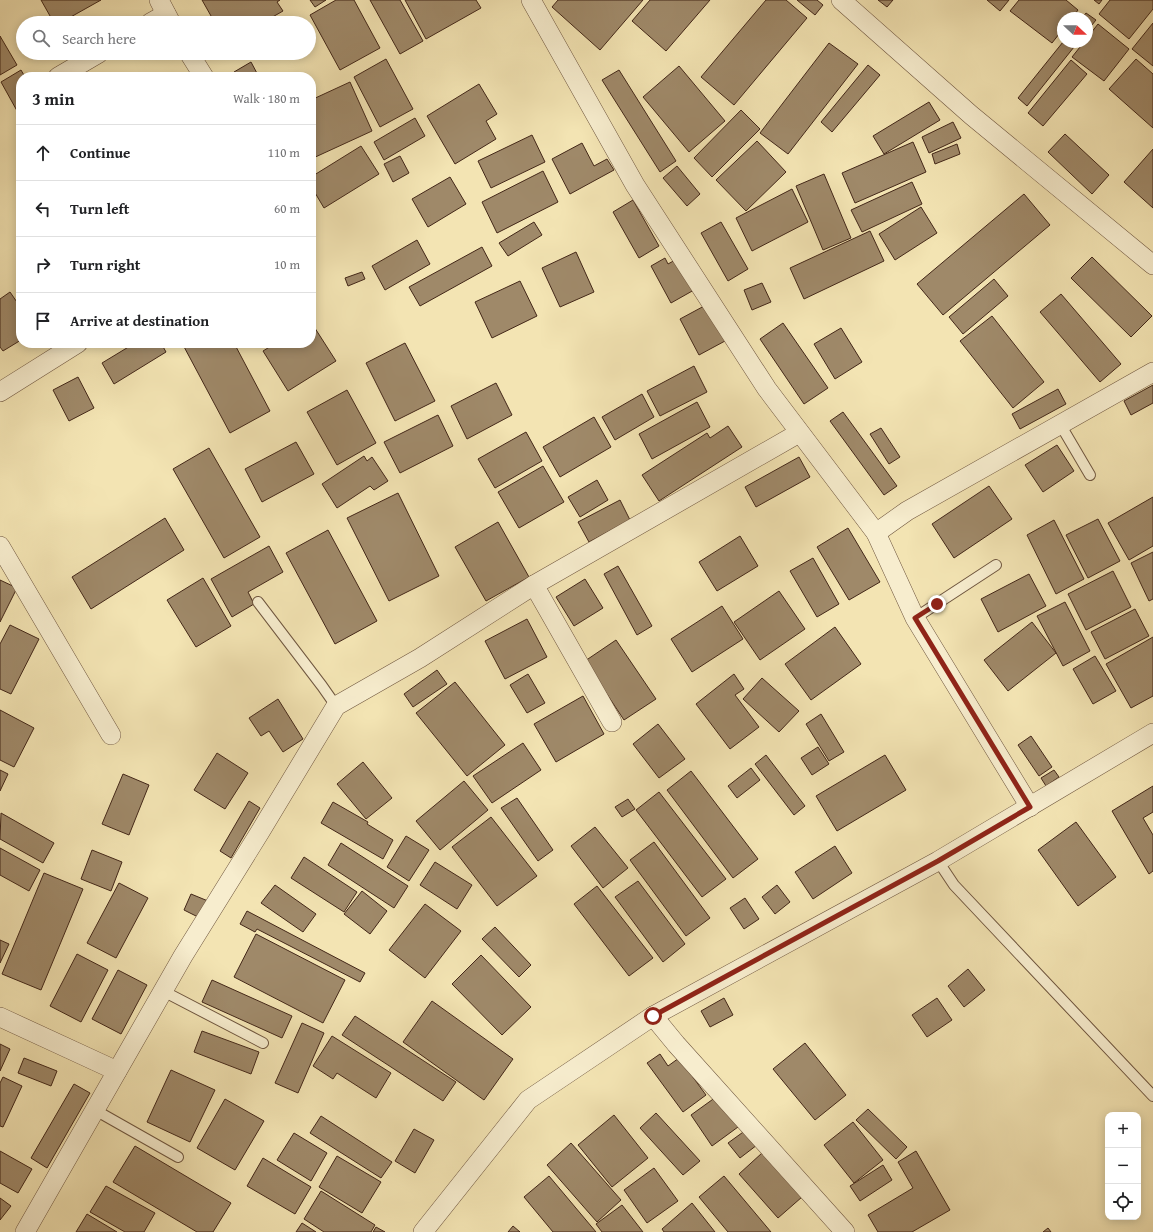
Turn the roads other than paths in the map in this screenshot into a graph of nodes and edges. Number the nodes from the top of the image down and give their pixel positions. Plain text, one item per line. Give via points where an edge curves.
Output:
1 (531, 0) edge
2 (841, 0) edge
3 (87, 60) edge
4 (193, 60) edge
5 (67, 72) edge
6 (201, 72) edge
7 (1153, 265) edge
8 (70, 348) edge
9 (1153, 372) edge
10 (0, 392) edge
11 (1060, 424) junction
12 (799, 433) junction
13 (1090, 475) dead end
14 (876, 533) junction
15 (0, 546) edge
16 (996, 565) dead end
17 (534, 585) junction
18 (258, 602) dead end
19 (915, 618) junction
20 (336, 706) junction
21 (612, 722) dead end
22 (1153, 733) edge
23 (110, 735) dead end
24 (1030, 807) junction
25 (938, 861) junction
26 (163, 991) junction
27 (653, 1016) junction
28 (0, 1017) edge
29 (263, 1042) dead end
30 (117, 1071) junction
31 (1153, 1096) edge
32 (95, 1110) junction
33 (178, 1157) dead end
34 (25, 1232) edge
35 (423, 1232) edge
36 (845, 1232) edge

1 - 12 street via 634,185 767,389
2 - 7 street via 971,115
3 - 5 street
4 - 6 street
8 - 10 street
9 - 11 street
11 - 13 lane
11 - 14 street via 907,511
12 - 14 street
12 - 17 street
14 - 19 street
15 - 23 street
16 - 19 lane
17 - 20 street via 420,658
17 - 21 street
18 - 20 lane
19 - 24 street
20 - 26 street
22 - 24 street
24 - 25 street
25 - 27 street
25 - 31 lane via 954,885
26 - 29 lane
26 - 30 street
27 - 35 street via 528,1100
27 - 36 street
28 - 30 street
30 - 32 street
32 - 33 lane
32 - 34 street

